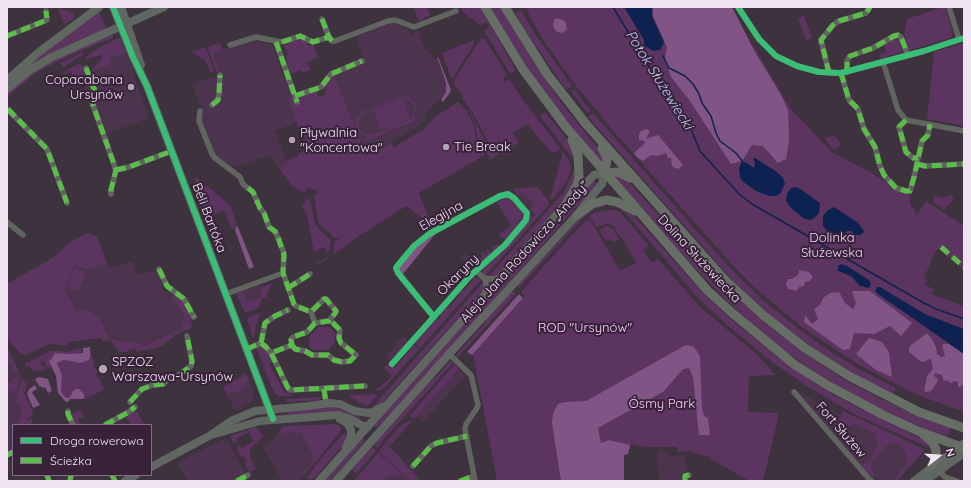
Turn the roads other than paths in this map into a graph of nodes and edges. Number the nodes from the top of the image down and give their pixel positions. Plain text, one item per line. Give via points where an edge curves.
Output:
1 (99, 7) edge
2 (113, 7) edge
3 (121, 7) edge
4 (164, 7) edge
5 (485, 7) edge
6 (505, 7) edge
7 (510, 7) edge
8 (738, 7) edge
9 (870, 7) edge
10 (949, 7) edge
11 (46, 10) dead end
12 (456, 11) dead end
13 (322, 19) dead end
14 (124, 25) junction
15 (516, 26) junction
16 (7, 36) edge
17 (329, 37) junction
18 (961, 39) edge
19 (279, 42) junction
20 (230, 45) dead end
21 (908, 55) junction
22 (362, 62) dead end
23 (883, 62) junction
24 (86, 68) dead end
25 (847, 72) junction
26 (829, 73) junction
27 (841, 73) junction
28 (220, 75) dead end
29 (7, 80) edge
30 (7, 89) edge
31 (212, 106) dead end
32 (7, 109) edge
33 (200, 111) dead end
34 (906, 120) junction
35 (930, 124) junction
36 (565, 126) junction
37 (964, 131) edge
38 (595, 134) junction
39 (172, 151) junction
40 (917, 161) junction
41 (964, 164) edge
42 (116, 170) junction
43 (605, 173) junction
44 (645, 190) junction
45 (111, 194) dead end
46 (67, 203) dead end
47 (566, 204) junction
48 (577, 215) junction
49 (641, 215) junction
50 (526, 220) joint
51 (7, 222) edge
52 (23, 235) dead end
53 (159, 269) dead end
54 (476, 271) junction
55 (282, 273) junction
56 (310, 274) dead end
57 (500, 277) junction
58 (484, 278) junction
59 (288, 288) junction
60 (226, 294) junction
61 (485, 294) junction
62 (288, 310) dead end
63 (311, 312) junction
64 (194, 317) dead end
65 (434, 317) junction
66 (330, 320) junction
67 (315, 323) junction
68 (187, 336) dead end
69 (261, 343) junction
70 (292, 345) junction
71 (247, 349) junction
72 (271, 353) junction
73 (449, 354) junction
74 (392, 364) dead end
75 (365, 386) dead end
76 (324, 389) junction
77 (794, 392) dead end
78 (130, 402) dead end
79 (390, 402) junction
80 (326, 403) junction
81 (135, 407) dead end
82 (270, 408) junction
83 (68, 411) dead end
84 (355, 411) junction
85 (332, 415) junction
86 (273, 419) junction
87 (73, 424) edge
88 (107, 424) edge
89 (368, 427) junction
90 (964, 428) edge
91 (918, 431) junction
92 (377, 435) junction
93 (209, 436) junction
94 (467, 436) junction
95 (963, 448) edge
96 (341, 457) junction
97 (152, 466) edge
98 (413, 466) dead end
99 (935, 469) junction
100 (248, 475) dead end
101 (689, 475) dead end
102 (134, 476) edge
103 (474, 478) edge
104 (953, 480) edge
105 (125, 481) edge
106 (237, 481) edge
107 (319, 481) edge
108 (336, 481) edge
109 (460, 481) edge
110 (685, 481) edge
111 (872, 481) edge
112 (914, 481) edge
113 (926, 481) edge

1 - 29 main road via 39,52
2 - 14 main road
3 - 14 main road
4 - 14 main road
5 - 36 main road, Dolina Służewiecka via 522,68
6 - 15 main road, Dolina Służewiecka
7 - 15 main road
8 - 26 street via 757,36 776,56 797,66
9 - 26 street via 866,13 833,25 821,40
10 - 18 street
11 - 16 street via 47,20
12 - 17 street via 414,27 396,20 335,41
13 - 17 street
14 - 30 main road via 52,56
14 - 39 main road, Béli Bartóka via 137,52
15 - 38 main road, Dolina Służewiecka via 554,84
17 - 19 street via 313,42 300,36
18 - 21 street
19 - 20 street via 254,37
19 - 22 street via 296,99 321,87 331,74
21 - 23 street
21 - 25 street via 901,37 894,36 875,47 850,56 847,61
23 - 25 street
23 - 34 street via 898,110
24 - 42 street via 94,88 93,105
25 - 27 street
26 - 27 street
27 - 40 street via 849,100 858,109 884,175 896,188 910,190
28 - 31 street via 218,100
32 - 46 street via 48,150
33 - 55 street via 199,121 212,154 240,177 243,184 253,192 269,227 276,233 283,252
34 - 35 street
34 - 40 street via 899,127 906,152
35 - 37 street
35 - 40 street
36 - 43 main road, Dolina Służewiecka
36 - 47 main road via 580,166 577,185
38 - 43 main road via 607,158
38 - 44 main road, Dolina Służewiecka
39 - 42 street
39 - 60 main road, Béli Bartóka
40 - 41 street via 925,166
42 - 45 street
43 - 44 main road via 623,174
43 - 47 main road, Aleja Jana Rodowicza „Anody” via 594,175
43 - 48 main road, Aleja Jana Rodowicza „Anody” via 602,184
43 - 49 main road, Dolina Służewiecka
44 - 90 main road, Dolina Służewiecka via 730,284 763,315 805,348 849,376 898,402
47 - 57 main road, Aleja Jana Rodowicza „Anody”
48 - 49 main road via 592,204 606,200 625,205
48 - 73 main road, Aleja Jana Rodowicza „Anody”
49 - 91 main road, Dolina Służewiecka via 707,290 795,365 884,416
50 - 54 street, Okaryny via 505,245
50 - 65 street, Elegijna via 526,211 514,198 505,194 429,234 414,246 396,270
51 - 52 street
53 - 64 street via 166,286 188,303
54 - 58 street
54 - 65 street, Okaryny
55 - 59 street
55 - 60 street
56 - 59 street
57 - 58 street
57 - 61 main road, Aleja Jana Rodowicza „Anody”
58 - 61 street
59 - 63 street via 296,306
60 - 71 main road, Béli Bartóka
61 - 79 main road, Aleja Jana Rodowicza „Anody”
62 - 69 street via 265,322
63 - 66 street via 326,299 336,311
63 - 67 street
65 - 74 street, Okaryny
66 - 67 street
66 - 70 street via 340,330 341,343 356,355 350,361 334,360 328,355 312,355 295,349
67 - 70 street via 307,332 293,337
68 - 78 street via 191,366 163,384 140,390
69 - 71 street
69 - 72 street
70 - 72 street
71 - 82 main road, Béli Bartóka
72 - 76 street via 290,389
73 - 92 main road, Aleja Jana Rodowicza „Anody”
73 - 94 street via 473,378 478,405 466,424
75 - 76 street
76 - 80 street
77 - 111 street, Fort Służew
79 - 84 main road via 373,412
79 - 89 main road, Aleja Jana Rodowicza „Anody”
80 - 82 main road
80 - 84 main road via 340,404
81 - 88 street
82 - 86 main road, Béli Bartóka
82 - 93 main road via 238,417
83 - 87 street
84 - 89 main road
85 - 86 main road
85 - 89 main road via 346,416
85 - 96 main road via 346,421 351,430 350,440
86 - 93 main road via 248,423
89 - 92 main road
89 - 96 main road, Aleja Jana Rodowicza „Anody”
91 - 95 main road, Dolina Służewiecka
91 - 99 main road via 933,443 936,450
92 - 108 main road, Aleja Jana Rodowicza „Anody”
93 - 97 main road
94 - 98 street via 431,446
94 - 103 street
95 - 99 main road
96 - 107 main road, Aleja Jana Rodowicza „Anody”
99 - 104 street
99 - 112 main road
99 - 113 main road
100 - 106 street
101 - 110 street via 684,476
102 - 105 main road
103 - 109 street

